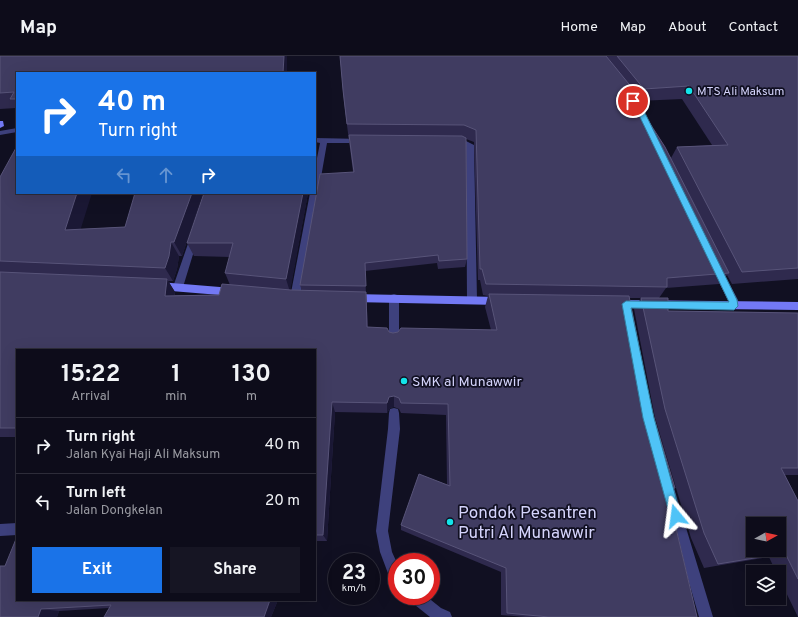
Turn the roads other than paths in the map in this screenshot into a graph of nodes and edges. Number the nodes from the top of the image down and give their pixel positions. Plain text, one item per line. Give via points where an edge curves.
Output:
1 (16, 130) edge
2 (0, 133) edge
3 (316, 140) edge
4 (324, 140) junction
5 (370, 141) edge
6 (446, 141) edge
7 (316, 184) edge
8 (314, 194) edge
9 (197, 229) edge
10 (712, 258) edge
11 (147, 286) edge
12 (178, 287) junction
13 (240, 293) edge
14 (295, 297) edge
15 (340, 298) edge
16 (394, 298) junction
17 (472, 300) junction
18 (510, 301) edge
19 (610, 304) edge
20 (734, 306) junction
21 (798, 306) edge
22 (394, 340) edge
23 (394, 413) edge
24 (663, 470) edge
25 (16, 529) edge
26 (0, 530) edge
27 (388, 557) edge
28 (426, 605) edge
29 (445, 617) edge
30 (706, 617) edge

1 - 2 street
3 - 4 street
4 - 5 street
4 - 7 street
6 - 17 street via 462,141 470,145
8 - 14 street
9 - 12 street
10 - 20 street
11 - 12 street
12 - 13 street
15 - 16 street
16 - 17 street
16 - 22 street
17 - 18 street
19 - 20 street via 627,308
20 - 21 street
23 - 27 street via 382,531
24 - 30 street
25 - 26 street
28 - 29 street via 436,614

